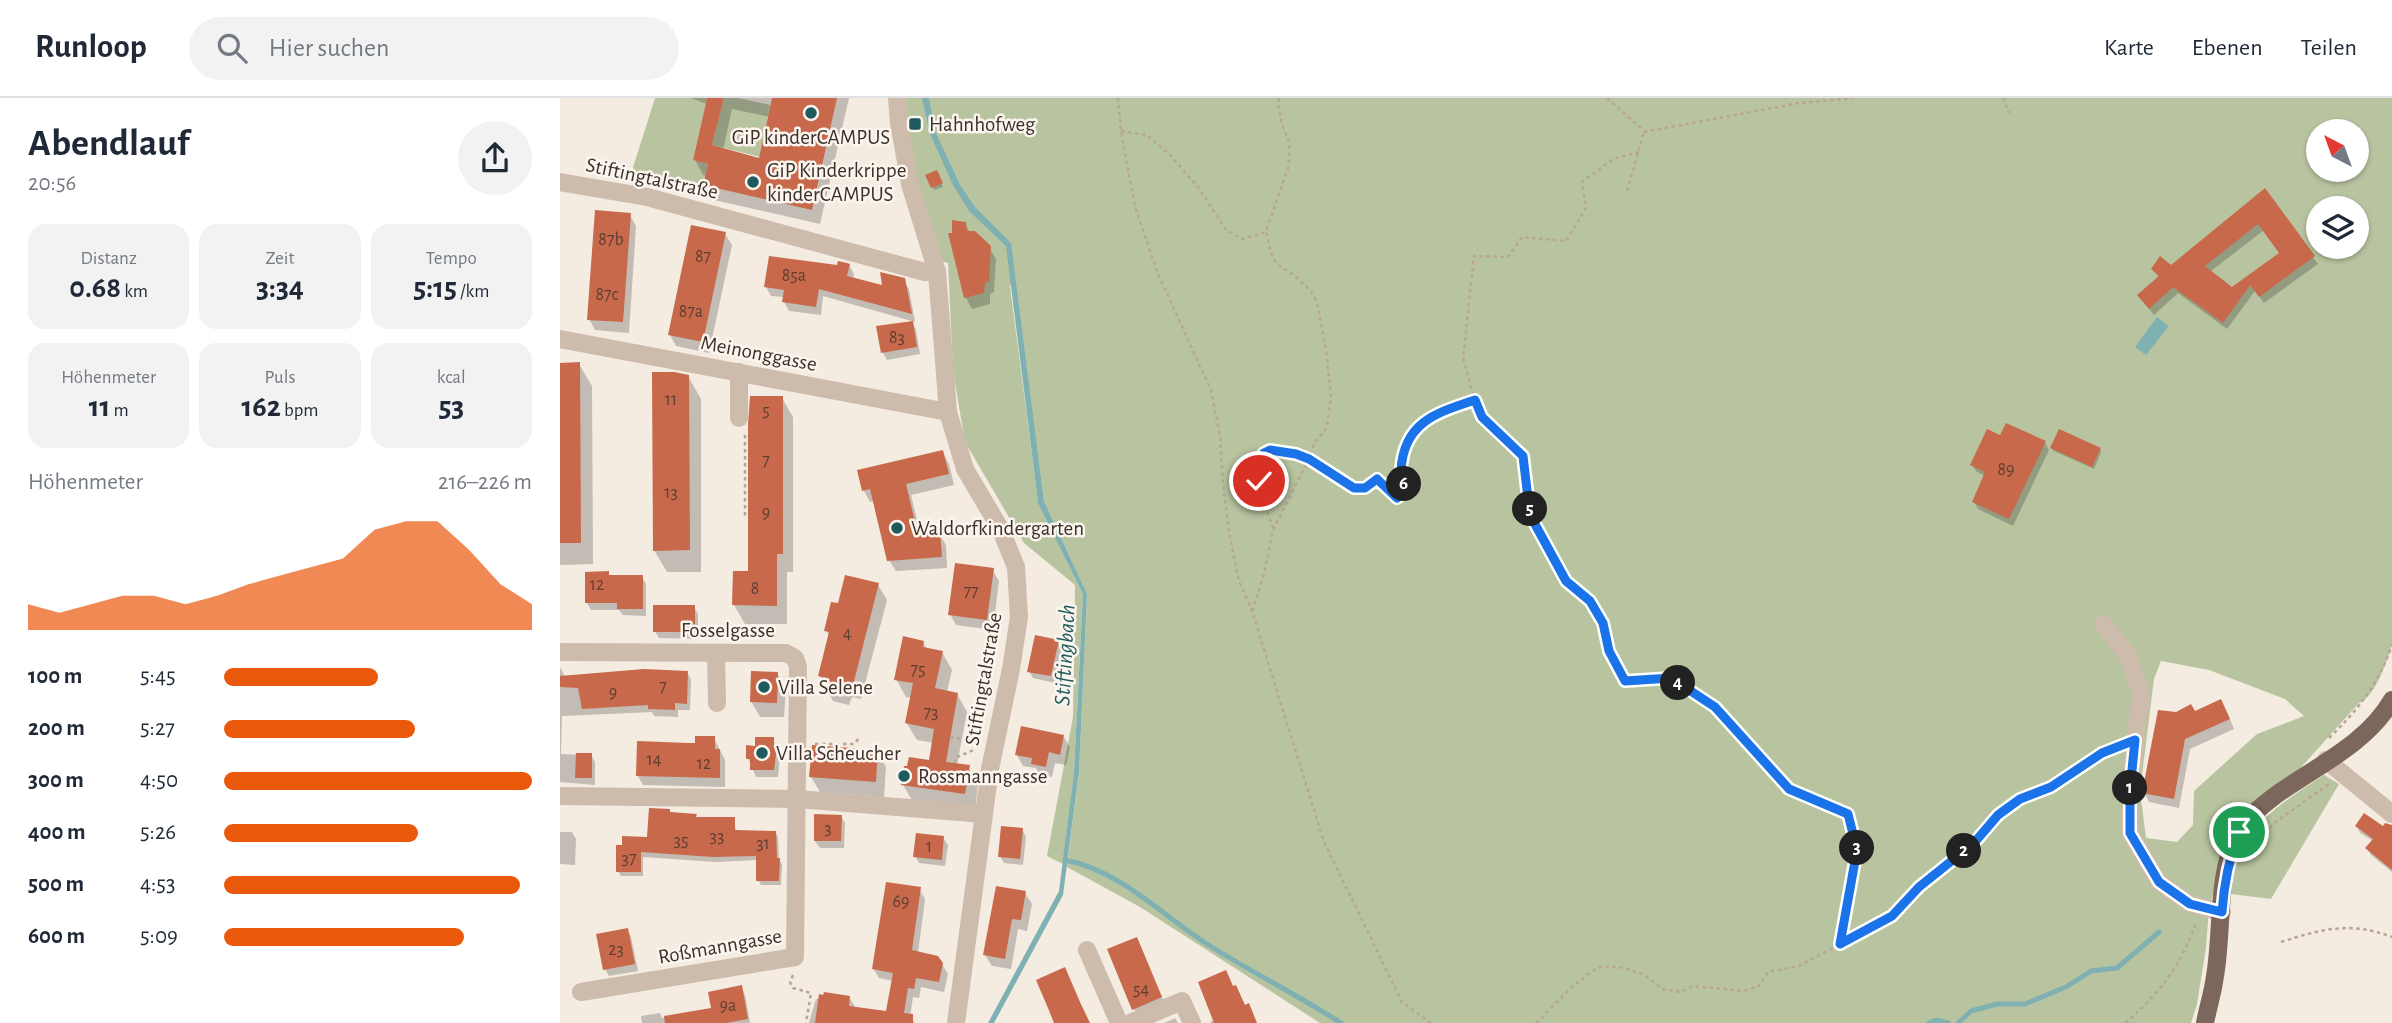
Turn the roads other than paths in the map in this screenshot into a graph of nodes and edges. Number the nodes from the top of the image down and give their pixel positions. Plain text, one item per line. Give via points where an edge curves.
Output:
1 (897, 98) edge
2 (560, 182) edge
3 (937, 272) junction
4 (560, 339) edge
5 (739, 372) junction
6 (948, 412) junction
7 (742, 421) road end
8 (2103, 624) dead end
9 (560, 652) edge
10 (716, 653) junction
11 (2392, 700) edge
12 (717, 703) dead end
13 (2326, 760) junction
14 (560, 796) edge
15 (797, 799) junction
16 (984, 814) junction
17 (2392, 814) edge
18 (2222, 912) junction
19 (1087, 950) dead end
20 (581, 992) dead end
21 (957, 1023) edge
22 (1119, 1023) edge
23 (1130, 1023) edge
24 (1192, 1023) edge
25 (2205, 1023) edge

1 - 3 street, Stiftingtalstraße via 910,184
2 - 3 street, Stiftingtalstraße via 647,197
3 - 6 street, Stiftingtalstraße
4 - 5 street, Meinonggasse
5 - 6 street, Meinonggasse
5 - 7 street
6 - 16 street, Stiftingtalstraße via 965,468 1001,530 1016,567 1019,617
8 - 18 street via 2127,654 2141,692 2130,833 2159,882 2190,904
9 - 10 street, Fosselgasse
10 - 12 street
10 - 15 street, Fosselgasse via 786,653 794,658 798,667
11 - 13 main road via 2357,739
13 - 17 street
13 - 18 main road via 2255,811 2239,832 2224,883
14 - 15 street
15 - 16 street
15 - 20 street, Roßmanngasse via 795,957
16 - 21 street, Stiftingtalstraße
18 - 25 main road via 2216,976
19 - 22 street
23 - 24 street via 1182,1001

